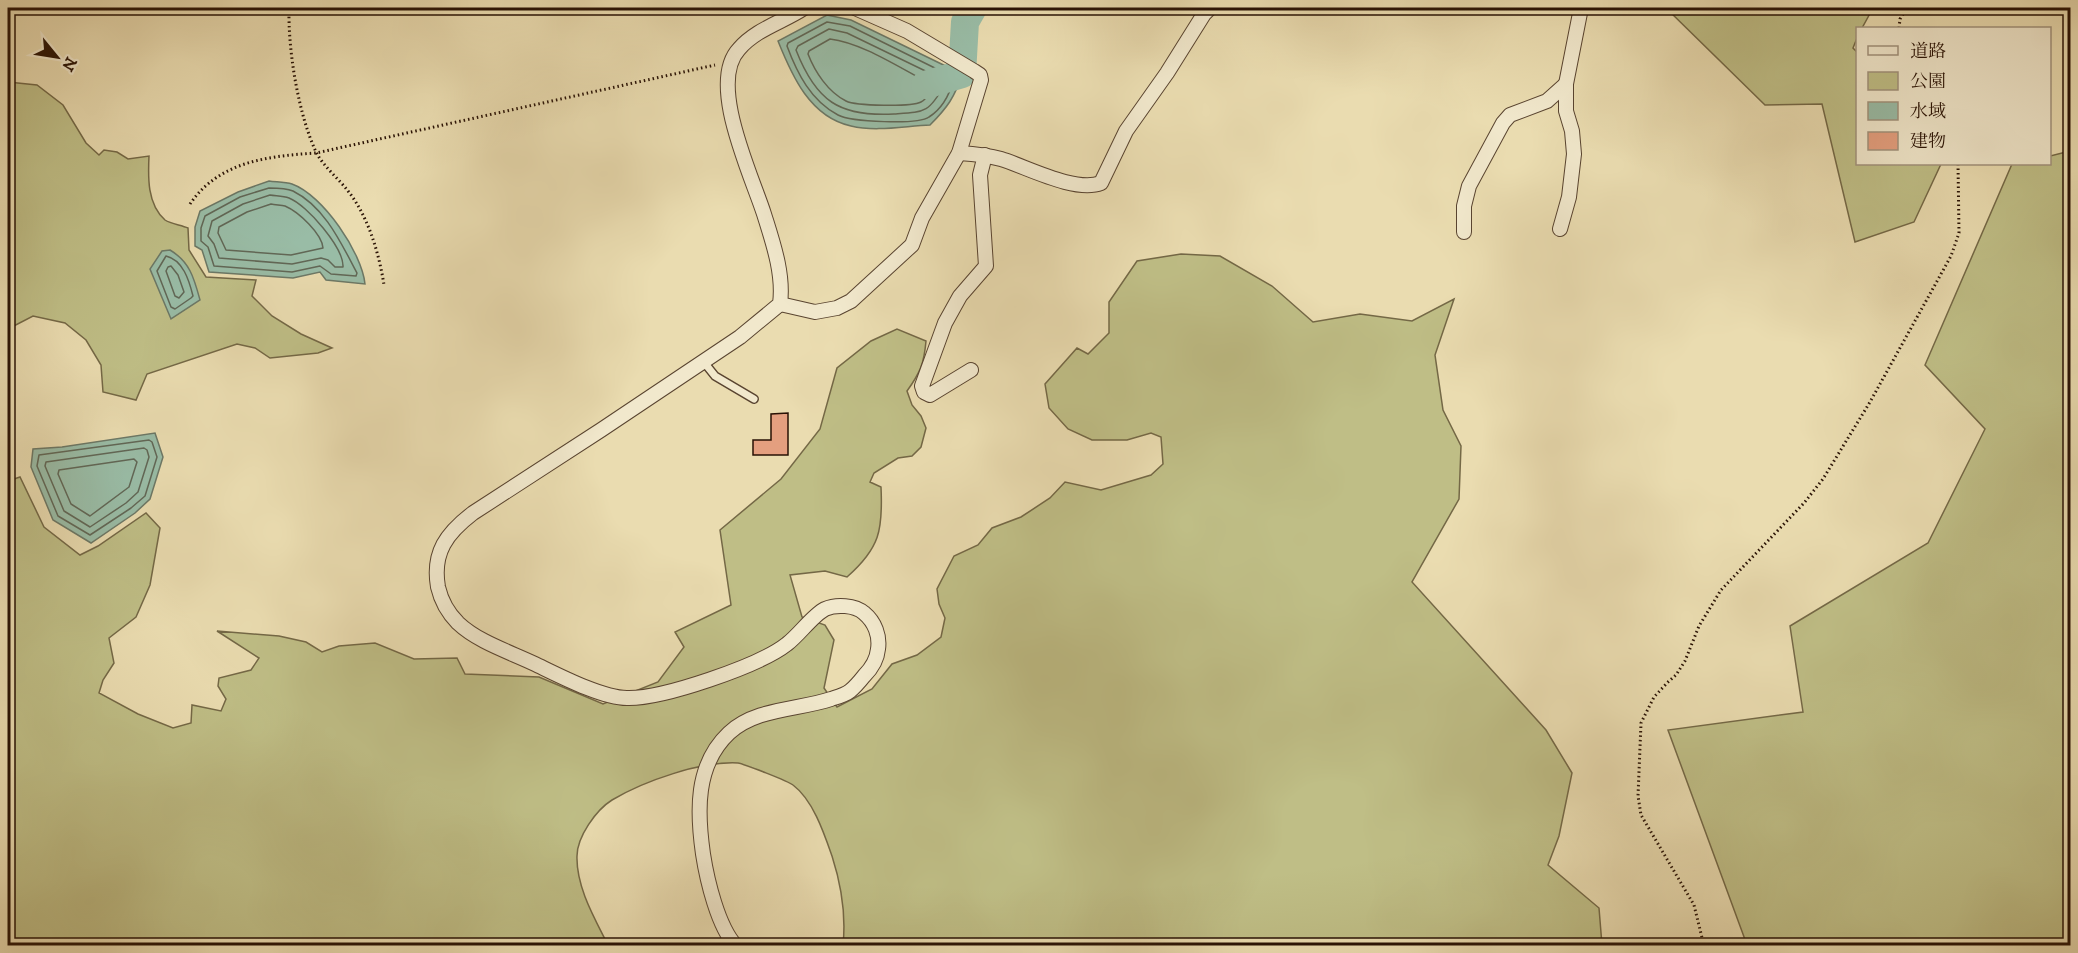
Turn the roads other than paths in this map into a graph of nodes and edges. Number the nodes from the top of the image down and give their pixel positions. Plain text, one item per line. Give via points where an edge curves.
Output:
1 (804, 8) edge
2 (855, 8) edge
3 (1210, 8) edge
4 (1581, 8) edge
5 (1566, 84) junction
6 (959, 153) junction
7 (985, 155) junction
8 (1560, 229) dead end
9 (1464, 232) dead end
10 (780, 304) junction
11 (703, 361) junction
12 (971, 370) dead end
13 (754, 399) dead end
14 (736, 945) edge

1 - 10 street via 753,36 738,49 729,62 727,81 730,111 780,275
2 - 6 street via 907,31 980,75
3 - 7 street via 1126,131 1101,183 1055,180
4 - 5 street
5 - 8 street via 1566,111 1574,154
5 - 9 street via 1547,101 1510,115 1503,123 1469,186
6 - 7 street
6 - 10 street via 922,218 912,245 851,301 815,312
7 - 12 street via 980,175 986,266 960,296 945,323 922,386 924,392 930,395
10 - 11 street
11 - 13 lane via 715,376
11 - 14 street via 458,524 440,551 436,576 446,609 473,634 552,672 625,699 653,696 757,661 786,645 825,609 847,605 864,612 874,624 880,638 878,653 871,669 848,693 745,722 729,733 707,764 698,823 718,913

